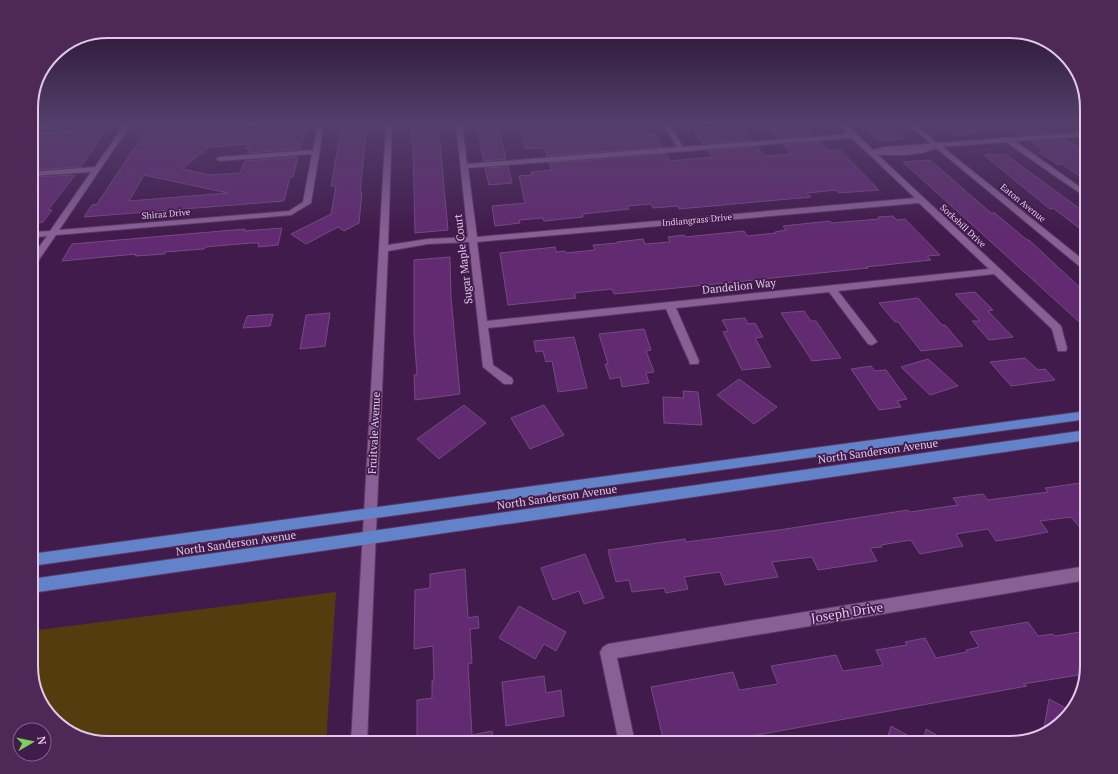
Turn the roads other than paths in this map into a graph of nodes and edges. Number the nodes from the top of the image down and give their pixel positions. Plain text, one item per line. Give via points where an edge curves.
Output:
1 (102, 160) edge
2 (315, 160) edge
3 (387, 160) edge
4 (463, 160) edge
5 (539, 160) edge
6 (879, 160) edge
7 (954, 160) edge
8 (1036, 160) edge
9 (464, 166) junction
10 (96, 169) junction
11 (38, 173) edge
12 (1080, 191) edge
13 (921, 200) junction
14 (52, 234) junction
15 (38, 235) edge
16 (473, 240) junction
17 (383, 249) junction
18 (38, 255) edge
19 (1080, 262) edge
20 (996, 271) junction
21 (832, 288) junction
22 (670, 306) junction
23 (483, 325) junction
24 (872, 342) dead end
25 (1062, 348) dead end
26 (694, 361) dead end
27 (508, 381) dead end
28 (1080, 416) edge
29 (1080, 436) edge
30 (371, 514) junction
31 (370, 538) junction
32 (38, 559) edge
33 (1080, 574) edge
34 (38, 585) edge
35 (359, 736) edge
36 (626, 736) edge

1 - 10 street
2 - 14 street, Shiraz Drive via 307,203 291,213
3 - 17 street, Fruitvale Avenue
4 - 9 street, Sugar Maple Court
5 - 9 street
6 - 13 street, Sorksbill Drive
7 - 19 street, Eaton Avenue
8 - 12 street
9 - 16 street, Sugar Maple Court
10 - 11 street
10 - 14 street
13 - 16 street, Indiangrass Drive
13 - 20 street, Sorksbill Drive
14 - 15 street, Shiraz Drive
14 - 18 street
16 - 17 street, Indiangrass Drive via 447,246 406,250
16 - 23 street, Sugar Maple Court
17 - 30 street, Fruitvale Avenue
20 - 21 street, Dandelion Way
20 - 25 street, Sorksbill Drive via 1057,328
21 - 22 street, Dandelion Way
21 - 24 street
22 - 23 street, Dandelion Way
22 - 26 street
23 - 27 street, Sugar Maple Court via 488,367
28 - 30 highway, North Sanderson Avenue
29 - 31 highway, North Sanderson Avenue
30 - 31 street, Fruitvale Avenue
30 - 32 highway, North Sanderson Avenue
31 - 34 highway, North Sanderson Avenue
31 - 35 street, Fruitvale Avenue
33 - 36 street, Joseph Drive via 608,652

